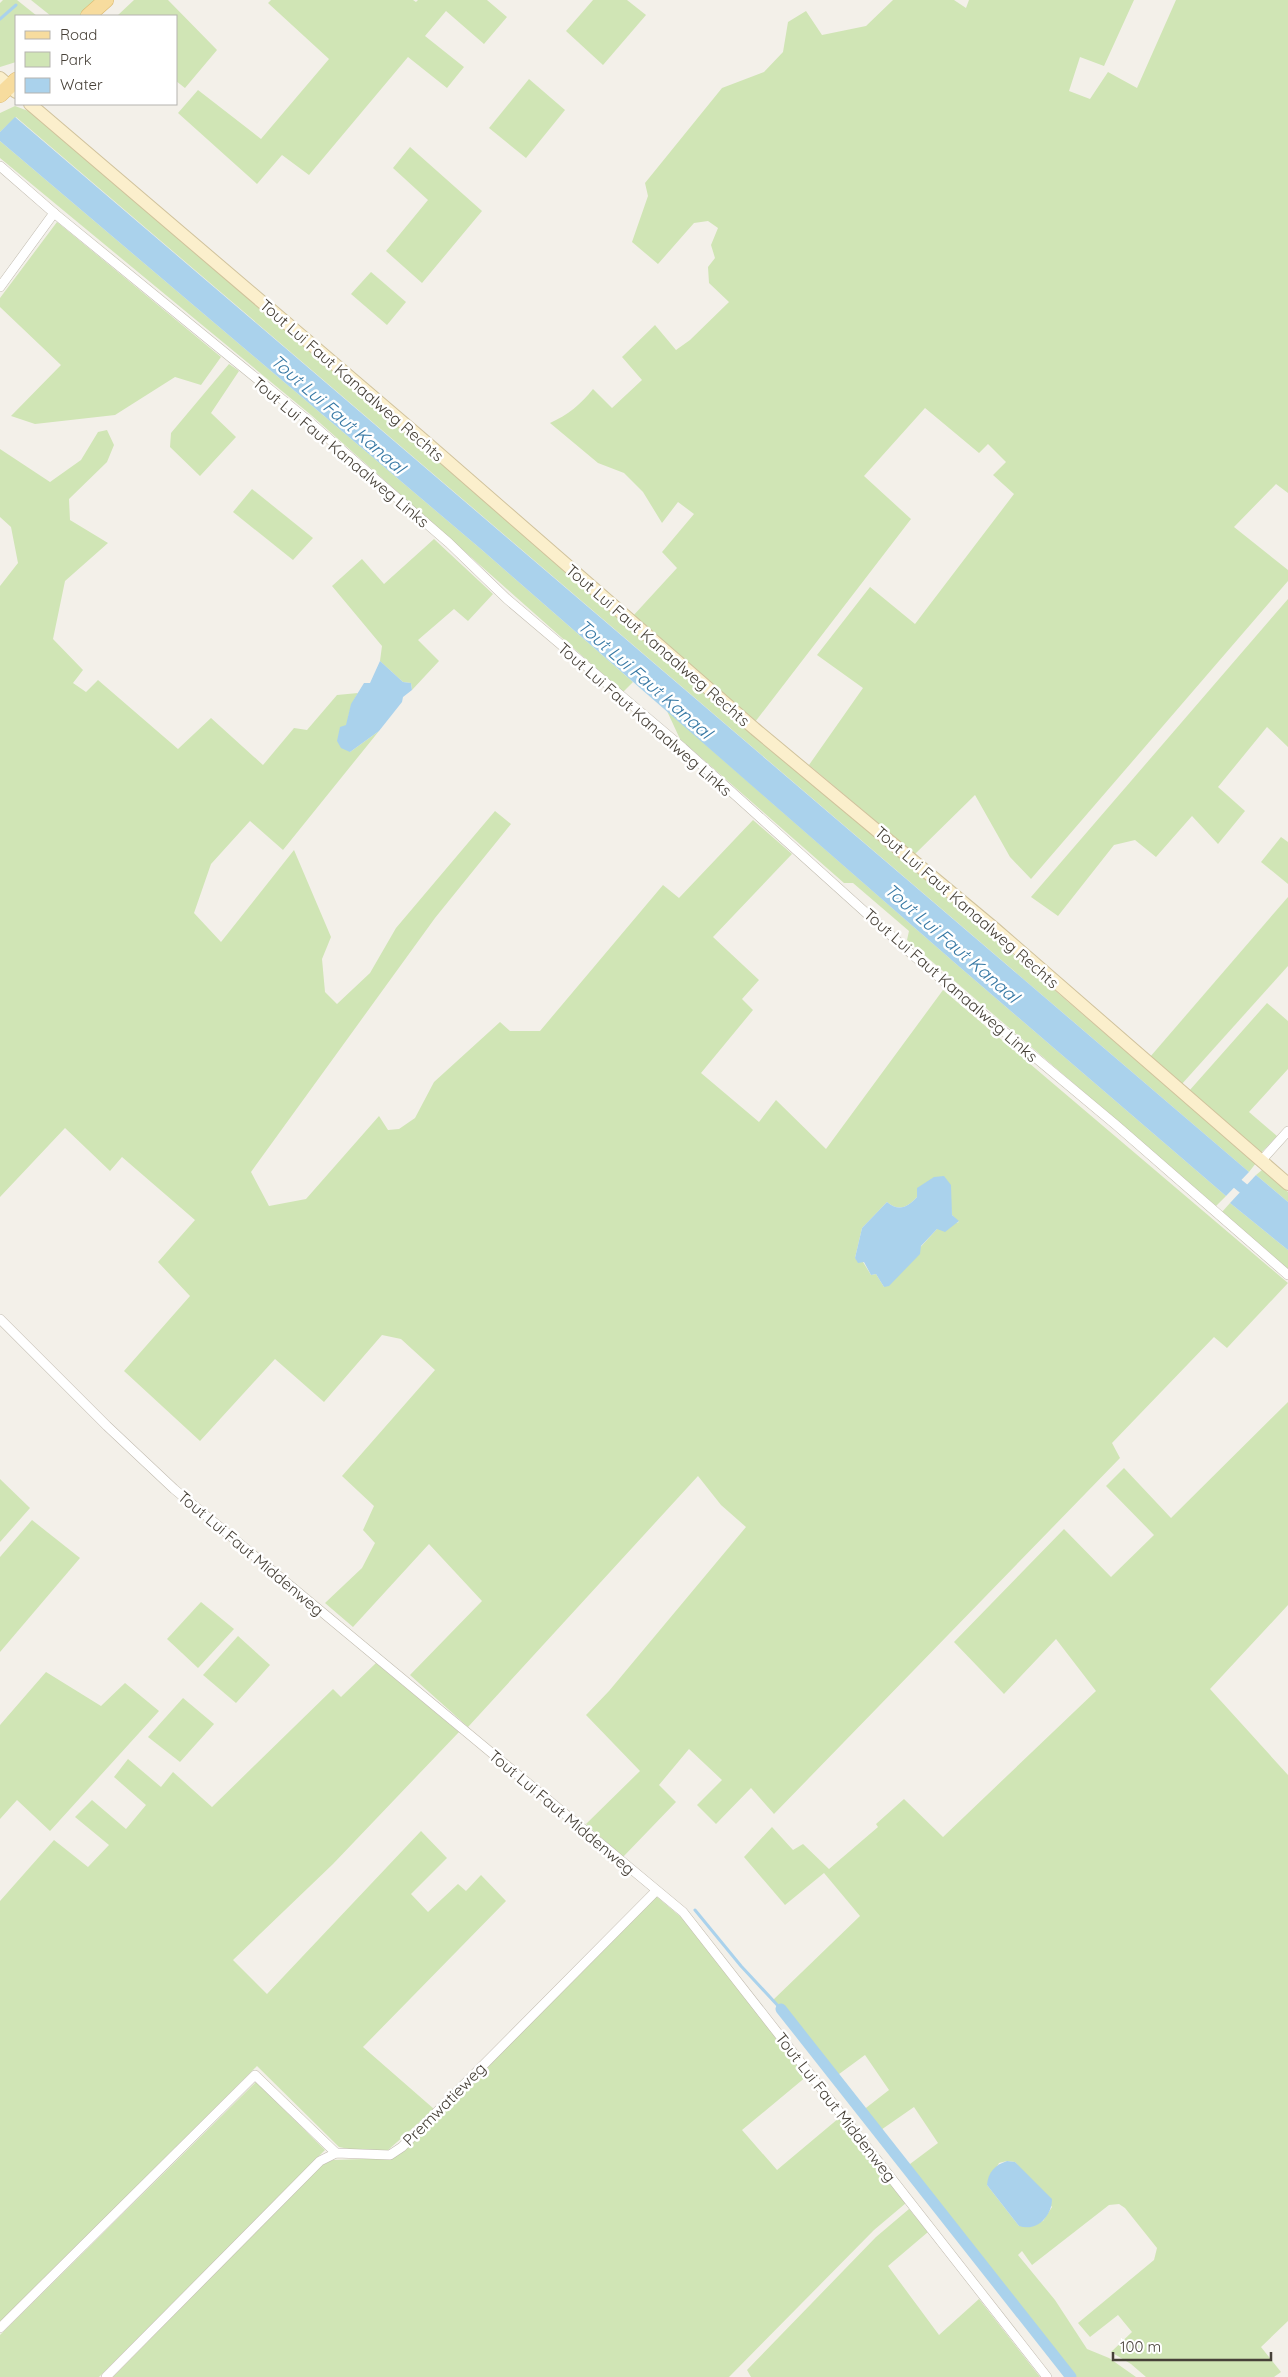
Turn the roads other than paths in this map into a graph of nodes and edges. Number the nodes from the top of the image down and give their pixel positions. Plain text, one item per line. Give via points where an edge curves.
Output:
1 (106, 0) edge
2 (89, 15) edge
3 (31, 105) edge
4 (0, 166) edge
5 (54, 213) junction
6 (0, 287) edge
7 (1288, 1131) edge
8 (1262, 1162) junction
9 (1288, 1184) edge
10 (1288, 1275) edge
11 (0, 1319) edge
12 (656, 1891) junction
13 (336, 2154) junction
14 (0, 2328) edge
15 (106, 2377) edge
16 (1047, 2377) edge

1 - 2 main road
3 - 8 street, Tout Lui Faut Kanaalweg Rechts via 748,722 995,929
4 - 5 street, Tout Lui Faut Kanaalweg Links
5 - 6 street
5 - 10 street, Tout Lui Faut Kanaalweg Links via 305,418 449,543 507,599 683,748 915,957 1116,1125
7 - 8 street
8 - 9 street, Tout Lui Faut Kanaalweg Rechts
11 - 12 street, Tout Lui Faut Middenweg via 174,1489
12 - 13 street, Premwatieweg via 402,2147 390,2155
12 - 16 street, Tout Lui Faut Middenweg via 683,1912
13 - 14 street via 254,2075
13 - 15 street via 320,2161

